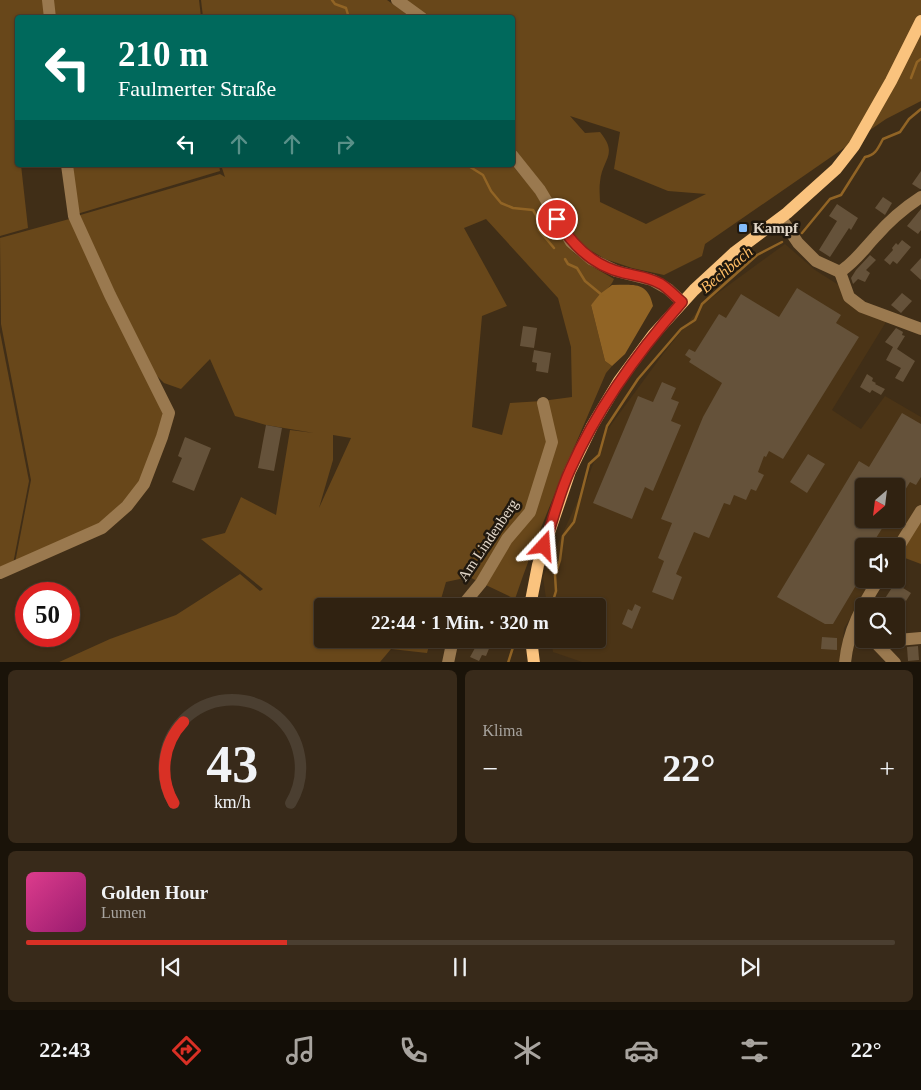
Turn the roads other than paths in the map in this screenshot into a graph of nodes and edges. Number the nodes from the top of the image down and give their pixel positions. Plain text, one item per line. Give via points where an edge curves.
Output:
1 (48, 0) edge
2 (397, 0) edge
3 (50, 15) edge
4 (418, 15) edge
5 (921, 21) edge
6 (515, 159) edge
7 (67, 167) edge
8 (921, 197) edge
9 (784, 215) junction
10 (840, 272) junction
11 (682, 302) junction
12 (921, 329) edge
13 (543, 403) dead end
14 (921, 511) edge
15 (904, 538) edge
16 (0, 573) edge
17 (874, 588) edge
18 (469, 598) edge
19 (532, 598) edge
20 (852, 629) junction
21 (855, 631) edge
22 (905, 638) edge
23 (921, 638) edge
24 (451, 648) edge
25 (532, 648) edge
26 (879, 648) edge
27 (448, 662) edge
28 (534, 662) edge
29 (845, 662) edge
30 (895, 662) edge

1 - 3 street
2 - 4 street
5 - 9 main road via 854,146 836,169
6 - 11 street via 540,190 568,238 591,259 616,271 652,280
7 - 16 street via 74,216 169,413 144,484 127,506 102,528
8 - 10 street via 903,209 876,234 855,262
9 - 10 street via 798,243 816,261
9 - 11 main road via 735,252
10 - 12 street via 849,297 862,307
11 - 19 main road via 619,381 592,426 563,490 538,565
13 - 18 street, Am Lindenberg via 552,442 530,512 507,539
14 - 15 street
17 - 20 street
20 - 21 street
20 - 29 street
22 - 23 street
24 - 27 street
25 - 28 main road
26 - 30 street

